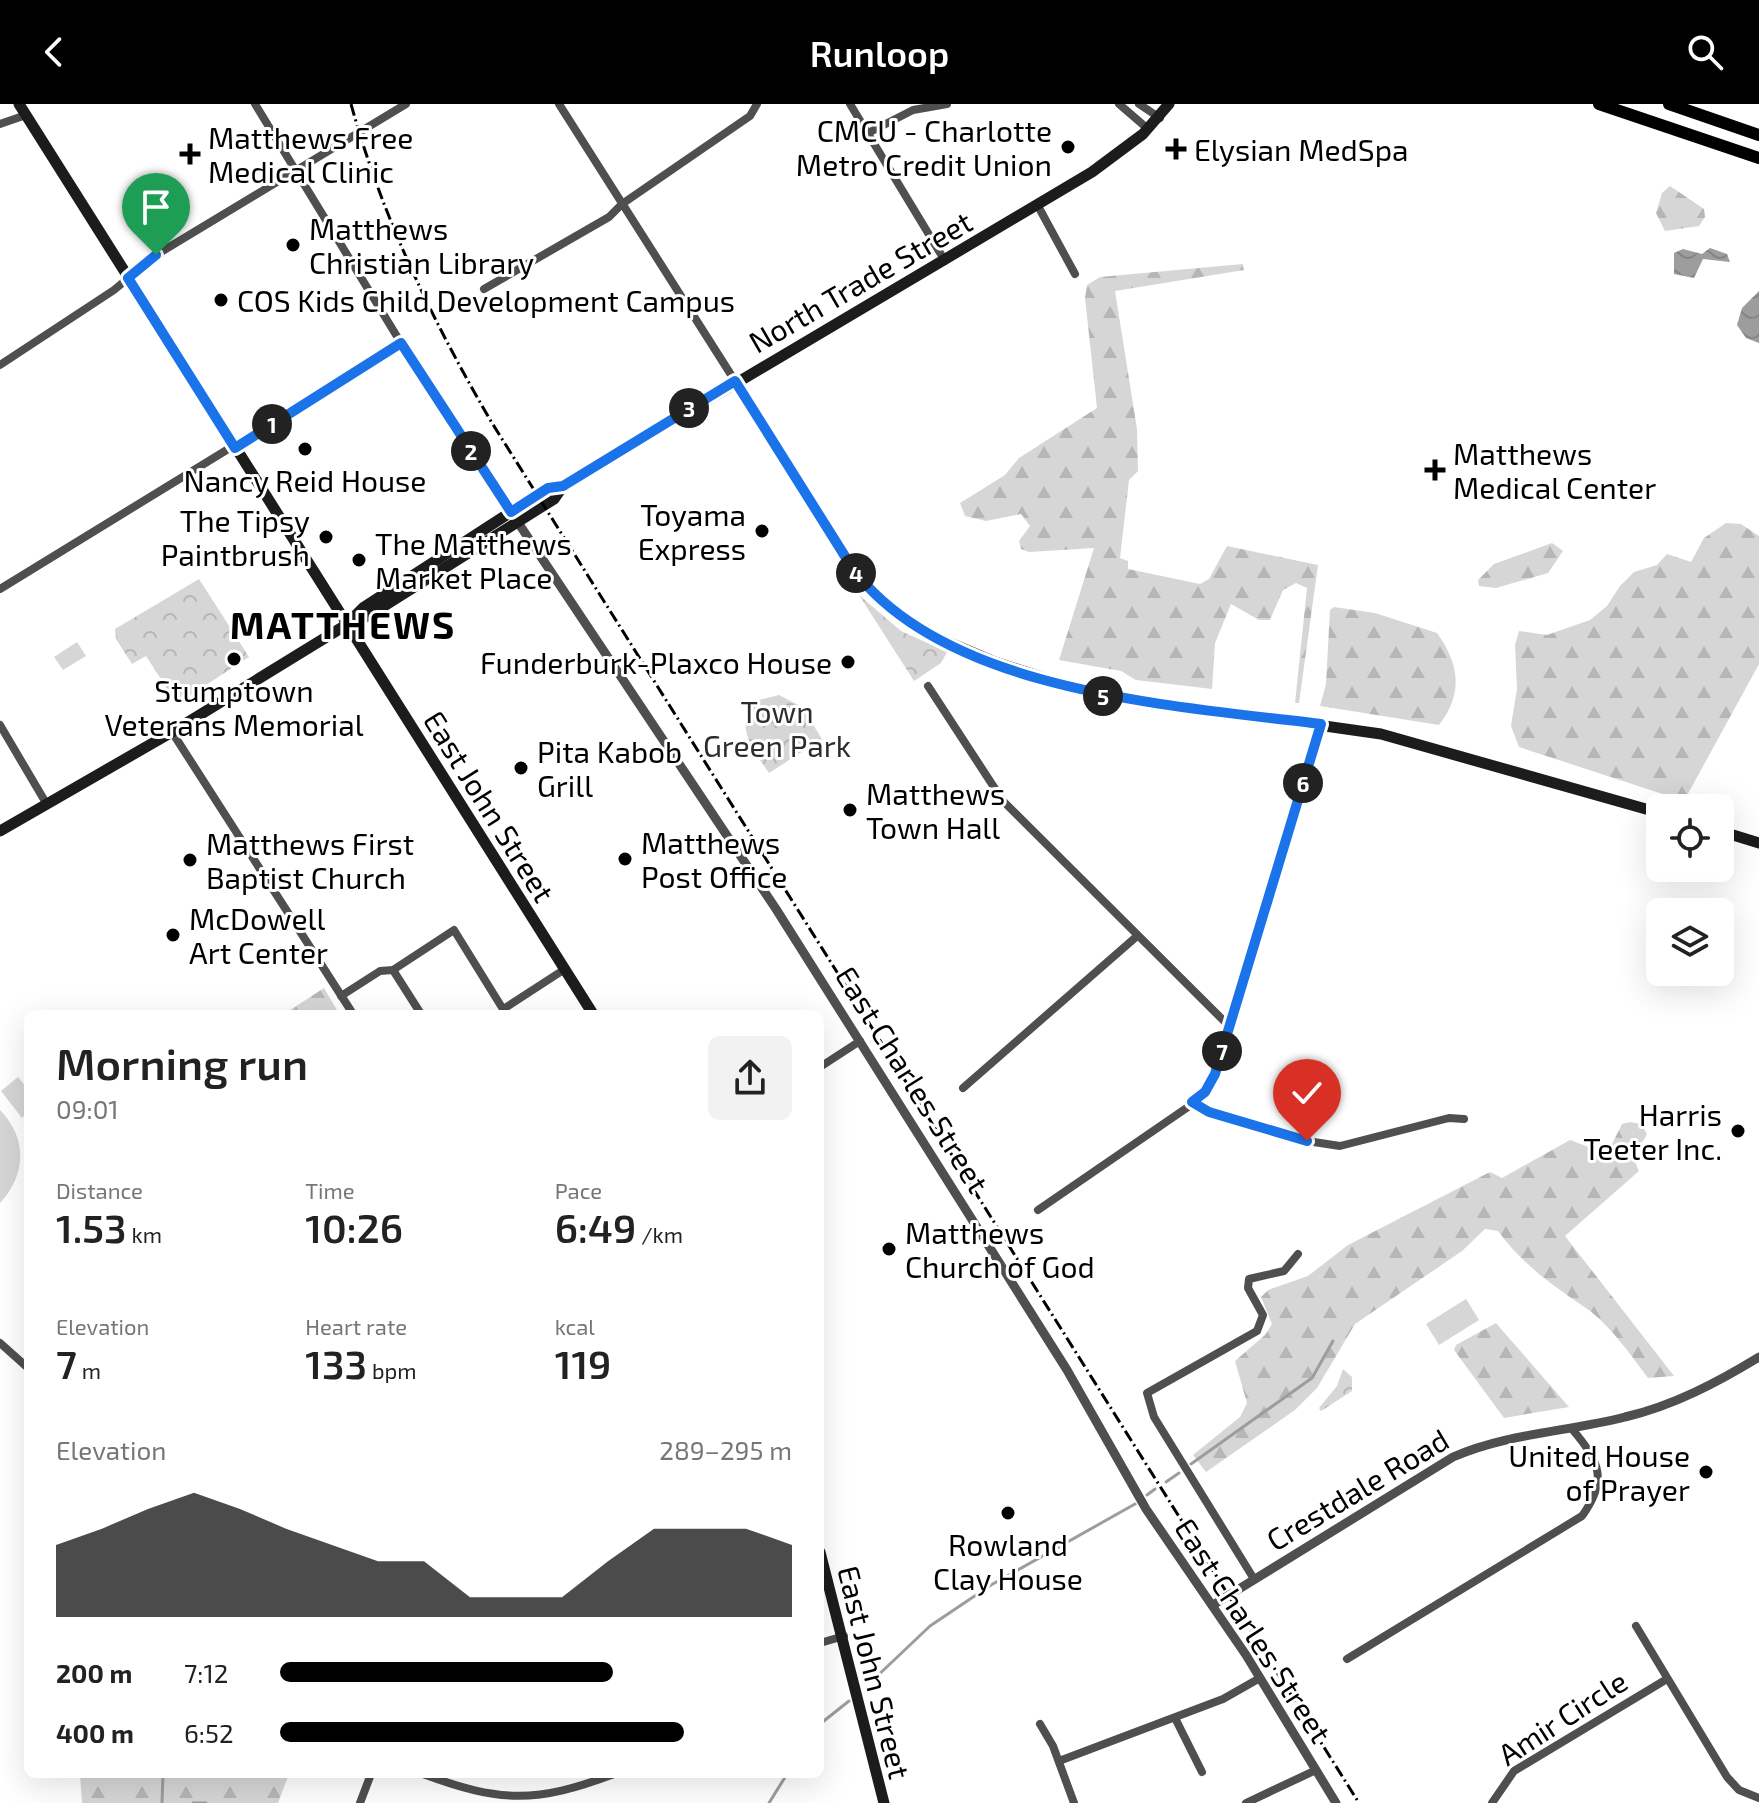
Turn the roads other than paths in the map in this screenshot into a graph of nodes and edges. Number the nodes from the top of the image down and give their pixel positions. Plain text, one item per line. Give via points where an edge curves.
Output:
1 (19, 104) edge
2 (255, 104) edge
3 (406, 104) edge
4 (559, 104) edge
5 (757, 104) edge
6 (850, 104) edge
7 (947, 104) edge
8 (1119, 104) edge
9 (1139, 104) edge
10 (1169, 104) edge
11 (1599, 104) edge
12 (1669, 104) edge
13 (26, 115) junction
14 (1160, 118) junction
15 (0, 124) edge
16 (1148, 129) junction
17 (868, 133) junction
18 (1759, 135) edge
19 (1759, 158) edge
20 (295, 170) junction
21 (622, 204) junction
22 (1038, 206) junction
23 (945, 261) junction
24 (1075, 274) dead end
25 (128, 278) junction
26 (484, 289) dead end
27 (401, 343) junction
28 (0, 365) edge
29 (735, 381) junction
30 (235, 448) junction
31 (514, 517) junction
32 (0, 589) edge
33 (346, 625) junction
34 (928, 686) dead end
35 (1321, 724) junction
36 (0, 725) edge
37 (172, 732) junction
38 (46, 803) junction
39 (1646, 809) edge
40 (0, 831) edge
41 (1734, 835) edge
42 (1759, 843) edge
43 (1136, 937) junction
44 (565, 969) junction
45 (393, 970) junction
46 (341, 996) junction
47 (350, 1010) edge
48 (418, 1010) edge
49 (504, 1010) edge
50 (506, 1010) edge
51 (591, 1010) edge
52 (1229, 1026) junction
53 (860, 1041) junction
54 (824, 1064) edge
55 (963, 1088) dead end
56 (1192, 1102) junction
57 (1464, 1119) dead end
58 (1038, 1210) dead end
59 (1298, 1254) dead end
60 (0, 1343) edge
61 (1759, 1357) edge
62 (24, 1364) edge
63 (1572, 1429) junction
64 (824, 1566) edge
65 (1254, 1579) junction
66 (1213, 1605) junction
67 (1636, 1626) dead end
68 (844, 1636) junction
69 (824, 1642) edge
70 (1347, 1659) dead end
71 (1260, 1678) junction
72 (1667, 1679) junction
73 (1175, 1718) junction
74 (1040, 1724) dead end
75 (1059, 1761) junction
76 (1316, 1770) junction
77 (1202, 1772) dead end
78 (369, 1778) edge
79 (435, 1778) edge
80 (606, 1778) edge
81 (1759, 1798) edge
82 (360, 1803) edge
83 (884, 1803) edge
84 (1074, 1803) edge
85 (1246, 1803) edge
86 (1336, 1803) edge
87 (1492, 1803) edge

1 - 13 main road, East John Street
2 - 20 street
3 - 20 street
4 - 21 street
5 - 21 street via 750,116
6 - 17 street
7 - 17 street via 913,110
8 - 16 street
9 - 14 street
10 - 14 main road, North Trade Street
11 - 19 main road
12 - 18 main road
13 - 15 street
13 - 25 main road, East John Street
14 - 16 main road, North Trade Street
16 - 22 main road, North Trade Street via 1111,160
17 - 23 street
20 - 25 street via 156,255
20 - 27 street
21 - 26 street via 609,217
21 - 29 street
22 - 23 main road, North Trade Street
22 - 24 street
23 - 29 main road, North Trade Street
25 - 28 street
25 - 30 main road, East John Street
27 - 30 street
27 - 31 street
29 - 31 main road, North Trade Street via 563,486 554,499
29 - 35 main road via 853,569 893,612 914,626 1091,693
30 - 32 street
30 - 33 main road, East John Street
31 - 33 main road, North Trade Street via 368,616
31 - 53 street, East Charles Street
33 - 37 main road, North Trade Street
33 - 44 main road, East John Street
34 - 43 street via 994,790
35 - 39 main road via 1432,746
35 - 52 street
36 - 38 street
37 - 38 main road, North Trade Street
37 - 46 street
38 - 40 main road, North Trade Street
41 - 42 main road
43 - 52 street
43 - 55 street
44 - 50 street
44 - 51 main road, East John Street
45 - 46 street via 380,971
45 - 48 street
45 - 49 street via 454,930
46 - 47 street
52 - 56 street via 1209,1086
53 - 54 street
53 - 66 street, East Charles Street via 1067,1370 1146,1509
56 - 57 street via 1293,1137 1340,1146 1449,1118
56 - 58 street
59 - 65 street via 1284,1271 1249,1279 1248,1288 1263,1315 1257,1331 1149,1390 1147,1397 1154,1417
60 - 62 street
61 - 63 street, Crestdale Road via 1678,1399
63 - 65 street, Crestdale Road via 1493,1441 1453,1457
63 - 70 street via 1586,1445 1600,1482 1582,1516
64 - 68 main road, East John Street
65 - 66 street, Crestdale Road
66 - 71 street, East Charles Street
67 - 72 street
68 - 69 street
68 - 83 main road, East John Street
71 - 73 street
71 - 76 street, East Charles Street
72 - 81 street via 1733,1786
72 - 87 street, Amir Circle via 1514,1771
73 - 75 street
73 - 77 street
74 - 75 street
75 - 84 street
76 - 85 street
76 - 86 street, East Charles Street
78 - 82 street
79 - 80 street via 490,1796 532,1801 577,1793

